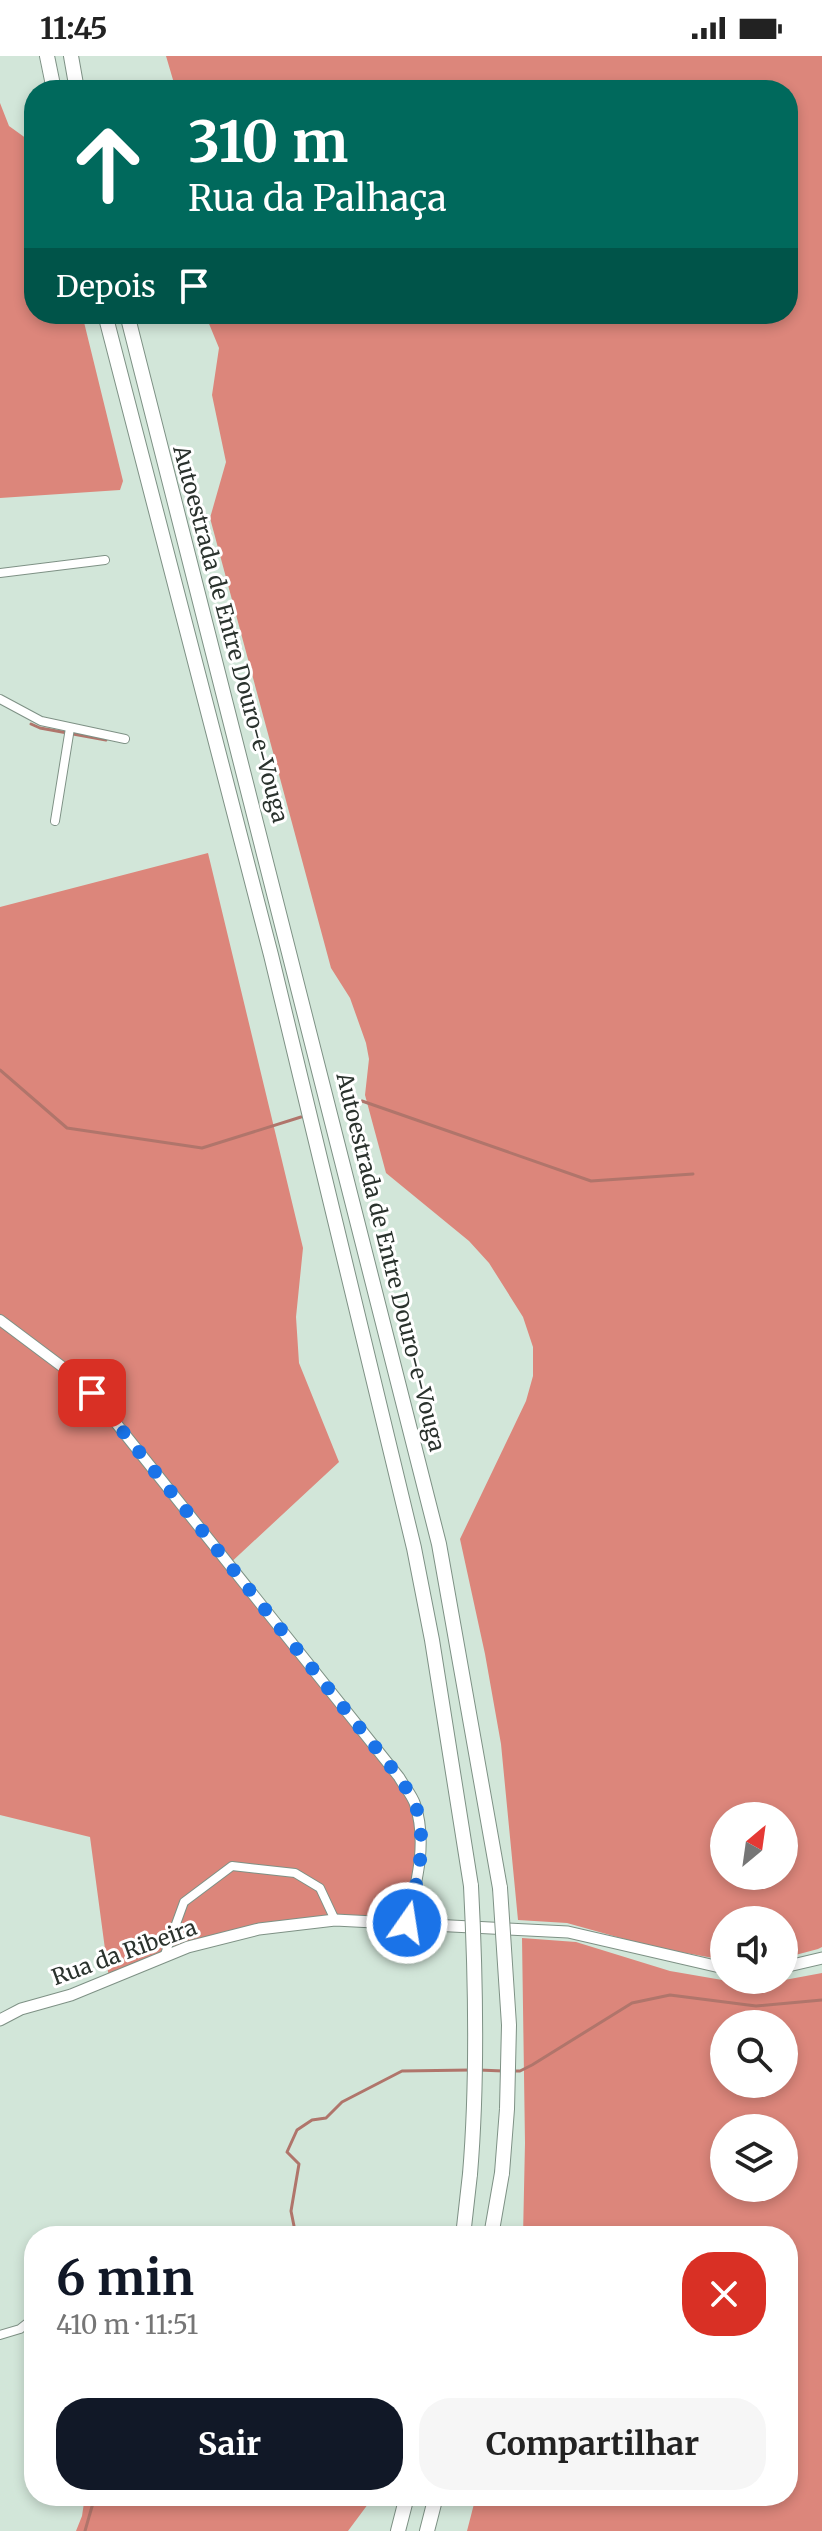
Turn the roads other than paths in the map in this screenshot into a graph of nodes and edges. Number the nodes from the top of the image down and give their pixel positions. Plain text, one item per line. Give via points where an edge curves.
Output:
1 (47, 56) edge
2 (71, 56) edge
3 (52, 80) edge
4 (75, 80) edge
5 (108, 324) edge
6 (130, 324) edge
7 (105, 560) dead end
8 (0, 573) edge
9 (0, 699) edge
10 (70, 728) junction
11 (125, 739) dead end
12 (55, 821) dead end
13 (0, 1320) edge
14 (335, 1920) junction
15 (407, 1923) junction
16 (164, 1957) junction
17 (822, 1958) edge
18 (798, 1964) edge
19 (710, 1965) edge
20 (0, 2020) edge
21 (464, 2226) edge
22 (493, 2226) edge
23 (24, 2326) edge
24 (0, 2335) edge
25 (404, 2506) edge
26 (433, 2506) edge
27 (398, 2531) edge
28 (427, 2531) edge

1 - 3 highway
2 - 4 highway
5 - 21 highway, Autoestrada de Entre Douro-e-Vouga, bridge via 271,955 432,1640 471,1886 476,2107
6 - 22 highway, Autoestrada de Entre Douro-e-Vouga, bridge via 439,1544 500,1888 509,2025 502,2173
7 - 8 street
9 - 10 street via 41,721
10 - 11 street
10 - 12 street
13 - 15 street via 92,1393 399,1777 415,1803 421,1836
14 - 15 main road, Rua da Ribeira
14 - 16 main road, Rua da Ribeira via 259,1929
14 - 16 street via 320,1888 295,1873 232,1866 184,1902
15 - 19 main road, Rua da Ribeira via 568,1932
16 - 20 main road, Rua da Ribeira
17 - 18 main road
23 - 24 street
25 - 27 highway
26 - 28 highway

